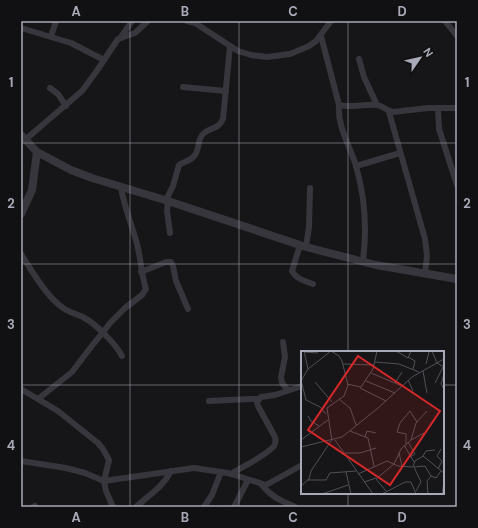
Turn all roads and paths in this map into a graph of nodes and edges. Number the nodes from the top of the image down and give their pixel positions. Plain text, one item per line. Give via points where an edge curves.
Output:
1 (56, 21) edge
2 (132, 21) edge
3 (148, 21) edge
4 (187, 21) edge
5 (331, 21) edge
6 (445, 21) edge
7 (195, 22) edge
8 (21, 28) edge
9 (51, 36) junction
10 (321, 36) junction
11 (457, 36) edge
12 (121, 37) junction
13 (230, 46) junction
14 (360, 59) dead end
15 (104, 60) junction
16 (183, 87) dead end
17 (50, 88) dead end
18 (226, 91) junction
19 (339, 105) junction
20 (377, 105) junction
21 (66, 106) junction
22 (457, 108) edge
23 (438, 109) junction
24 (389, 112) junction
25 (23, 137) edge
26 (37, 152) junction
27 (400, 153) junction
28 (356, 166) junction
29 (457, 184) edge
30 (121, 187) junction
31 (310, 188) dead end
32 (167, 201) junction
33 (21, 214) edge
34 (170, 233) dead end
35 (303, 246) junction
36 (21, 254) edge
37 (363, 260) junction
38 (141, 272) junction
39 (425, 274) junction
40 (457, 280) edge
41 (313, 284) dead end
42 (188, 309) dead end
43 (102, 333) junction
44 (284, 342) dead end
45 (122, 356) dead end
46 (301, 386) edge
47 (21, 389) edge
48 (288, 390) junction
49 (38, 399) junction
50 (258, 399) junction
51 (209, 401) dead end
52 (21, 461) edge
53 (301, 466) edge
54 (171, 470) junction
55 (221, 472) junction
56 (231, 474) junction
57 (248, 480) junction
58 (104, 481) junction
59 (262, 485) junction
60 (113, 507) edge
61 (136, 507) edge
62 (204, 507) edge
63 (234, 507) edge
64 (295, 507) edge

1 - 9 street
2 - 12 street
3 - 12 street via 135,33
4 - 7 street
5 - 10 street
6 - 11 street
7 - 13 street
8 - 9 street
9 - 15 street
10 - 13 street via 299,51 267,57 251,55
10 - 19 street
12 - 15 street
13 - 18 street
14 - 20 street via 364,77
15 - 21 street via 82,91
16 - 18 street
17 - 21 street
18 - 32 street via 222,123 202,134 194,156 179,165
19 - 20 street
19 - 28 street via 340,121
20 - 24 street
21 - 25 street
22 - 23 street
23 - 24 street
23 - 29 street via 439,129
24 - 27 street
25 - 26 street
26 - 30 street via 71,170
26 - 33 street via 32,190
27 - 28 street
27 - 39 street via 428,249
28 - 37 street via 366,229
30 - 32 street
30 - 38 street via 137,244
31 - 35 street via 309,227
32 - 34 street
32 - 35 street
35 - 37 street
35 - 41 street via 292,271 300,279
36 - 43 street via 55,301
37 - 39 street
38 - 42 street via 171,262
38 - 43 street via 145,292 125,308
39 - 40 street
43 - 45 street
43 - 49 street via 72,372
44 - 48 street via 285,357 281,377
46 - 48 street
47 - 49 street
48 - 50 street
49 - 58 street via 58,411 103,449 109,460
50 - 51 street
50 - 56 street via 258,406 275,437 275,445
52 - 58 street via 66,468
53 - 59 street via 270,484
54 - 55 street via 194,468
54 - 58 street
54 - 61 street via 162,485
55 - 56 street
55 - 62 street
56 - 57 street
57 - 59 street
57 - 63 street
58 - 60 street
59 - 64 street via 276,499

